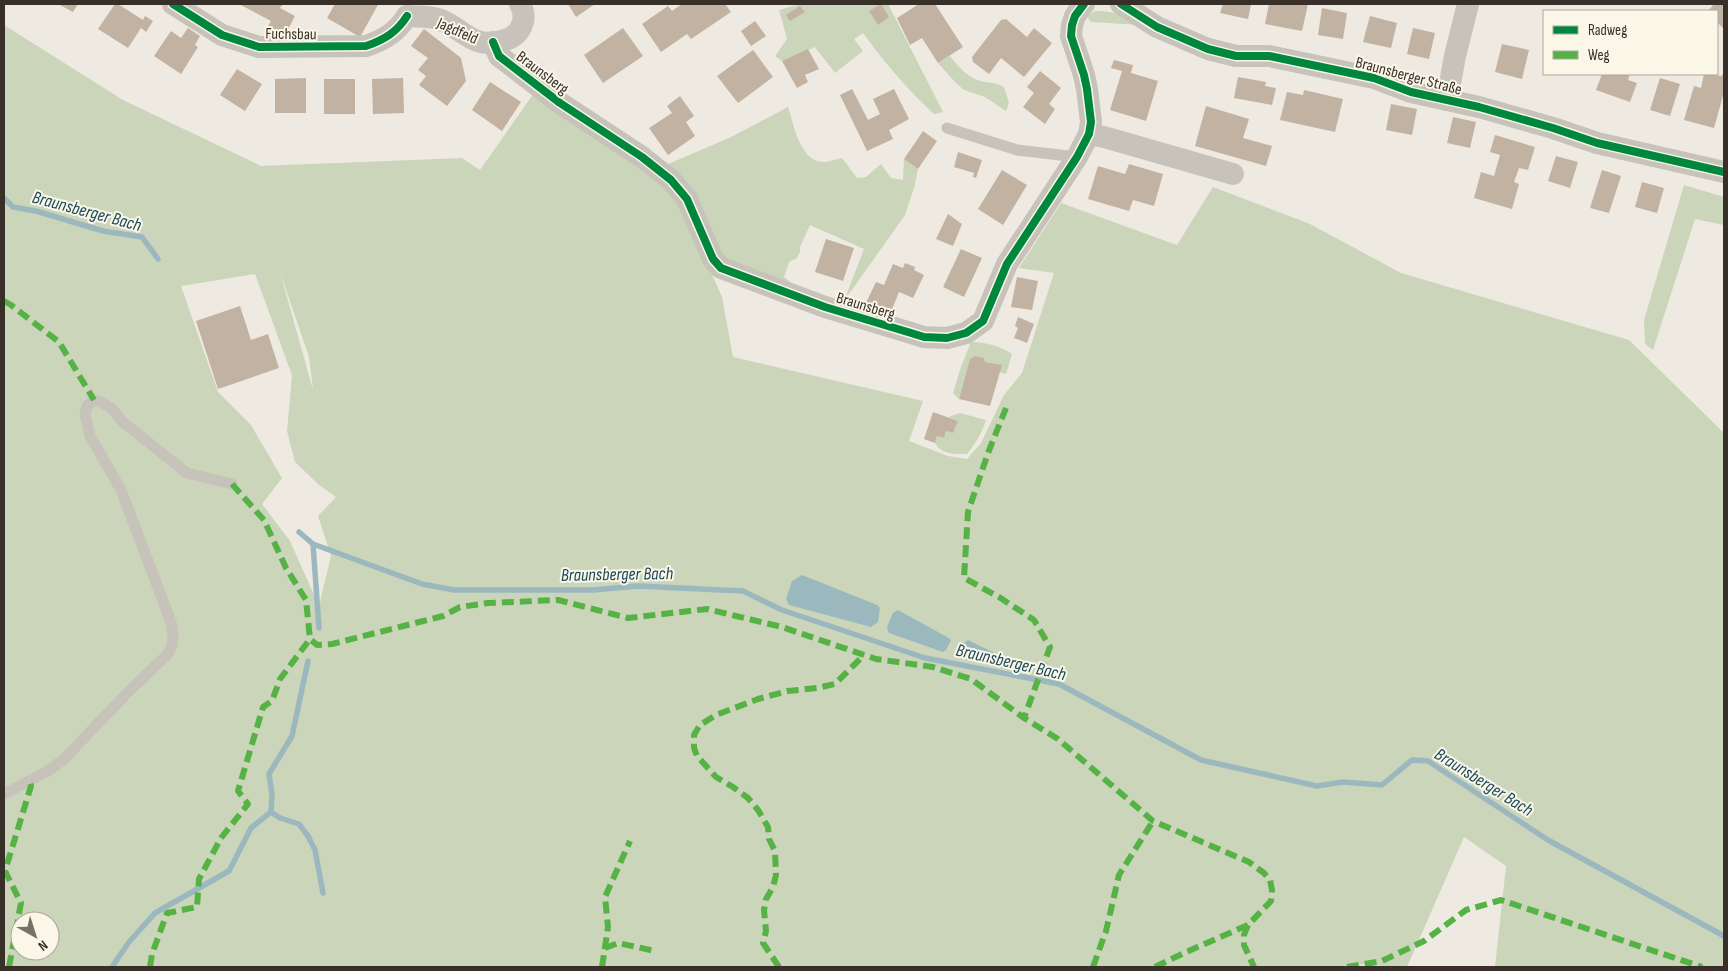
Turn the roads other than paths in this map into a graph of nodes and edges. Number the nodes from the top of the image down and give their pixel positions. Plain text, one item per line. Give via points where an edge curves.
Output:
1 (173, 4) edge
2 (520, 4) edge
3 (1084, 4) edge
4 (1121, 4) edge
5 (1468, 4) edge
6 (405, 10) edge
7 (492, 42) junction
8 (1447, 100) junction
9 (947, 128) dead end
10 (1089, 134) junction
11 (1077, 156) junction
12 (1724, 172) edge
13 (1233, 174) dead end
14 (232, 484) dead end
15 (4, 794) edge

1 - 6 street, Fuchsbau via 222,35 259,47 366,46 380,41 399,27
2 - 7 street, Jagdfeld via 524,18 518,33
3 - 10 street, Braunsberg via 1075,16 1071,36 1087,89
4 - 8 street, Braunsberger Straße via 1156,27 1208,49 1236,56 1269,56 1374,78 1410,92
5 - 8 street via 1454,56
6 - 7 street, Jagdfeld via 456,27 474,40
7 - 11 street, Braunsberg via 498,56 671,180 687,199 720,268 825,307 924,337 947,338 966,333 983,321 1007,264
8 - 12 street, Braunsberger Straße via 1596,143
9 - 11 lane via 1017,150
10 - 11 street, Braunsberg
10 - 13 street
14 - 15 lane via 187,473 123,422 112,409 94,400 87,406 85,414 90,436 121,490 171,622 172,645 168,655 64,759

